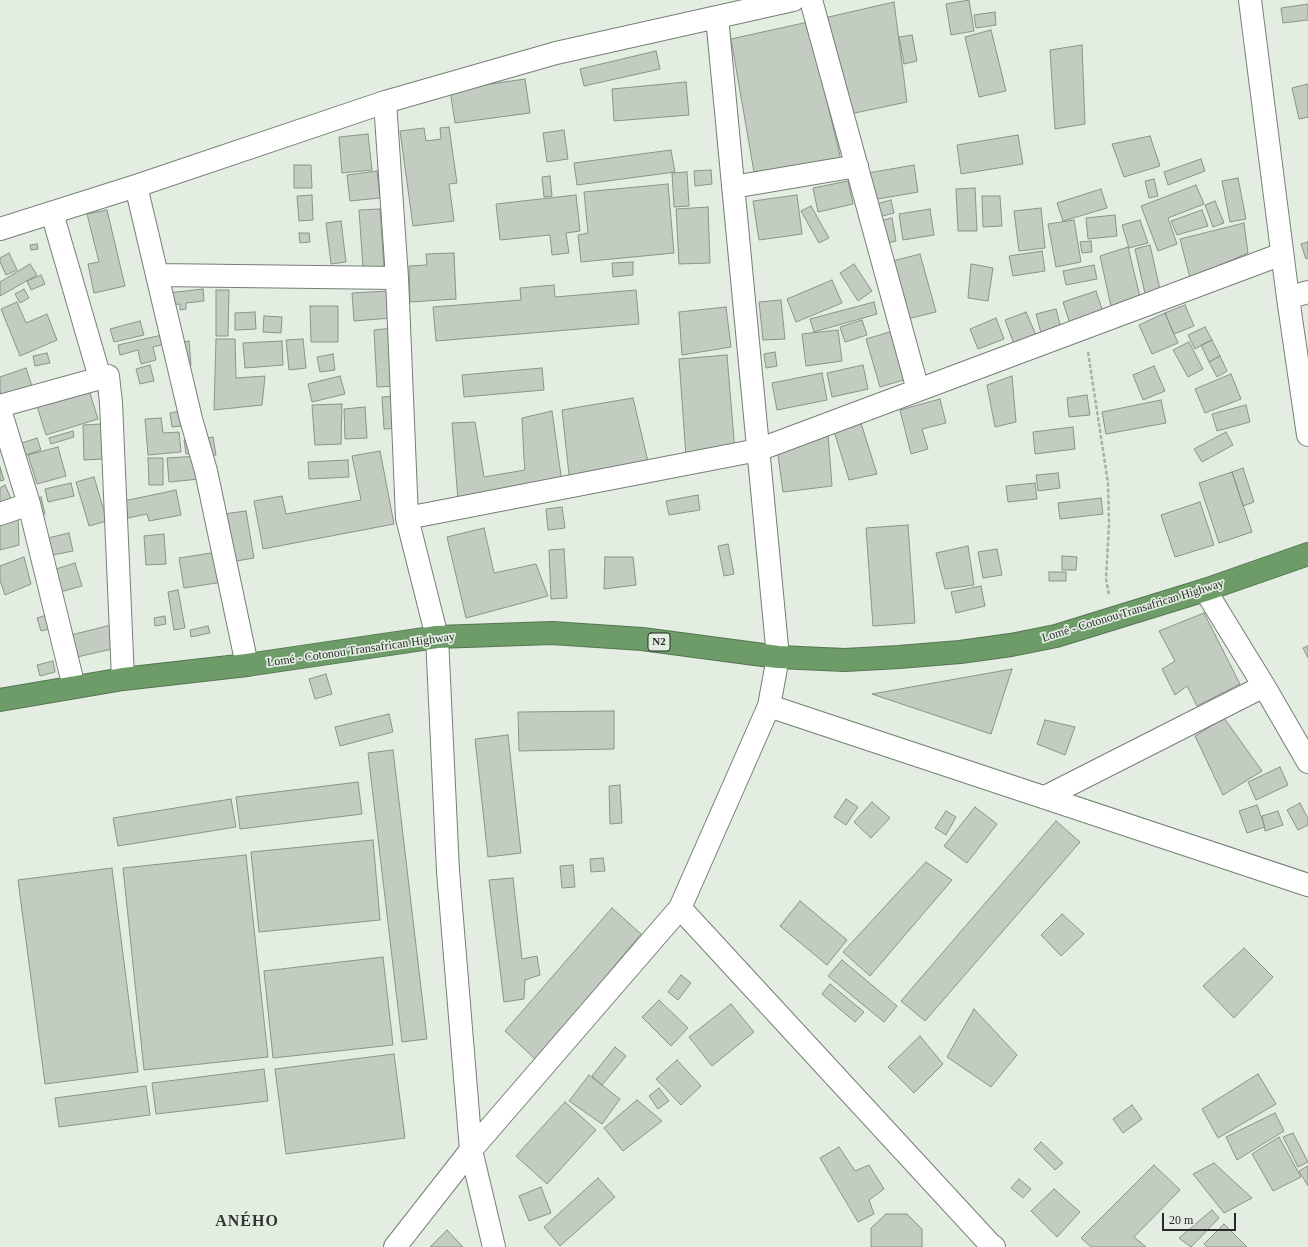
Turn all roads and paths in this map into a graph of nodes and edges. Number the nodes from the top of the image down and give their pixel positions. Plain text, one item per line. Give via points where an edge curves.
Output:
1 (793, 0) edge
2 (811, 0) edge
3 (1250, 0) edge
4 (717, 17) junction
5 (386, 102) junction
6 (857, 166) junction
7 (136, 186) junction
8 (733, 187) junction
9 (52, 213) junction
10 (0, 229) edge
11 (1282, 254) junction
12 (157, 275) junction
13 (397, 278) junction
14 (1298, 295) edge
15 (1084, 328) junction
16 (100, 378) junction
17 (918, 390) junction
18 (0, 406) edge
19 (0, 410) edge
20 (1308, 435) edge
21 (758, 450) junction
22 (29, 504) junction
23 (0, 514) edge
24 (407, 518) junction
25 (1308, 554) edge
26 (1205, 590) junction
27 (1113, 619) junction
28 (437, 637) junction
29 (778, 657) junction
30 (247, 665) junction
31 (123, 679) junction
32 (1264, 686) junction
33 (74, 687) junction
34 (0, 700) edge
35 (769, 706) junction
36 (1308, 762) edge
37 (1045, 797) junction
38 (1308, 885) edge
39 (680, 908) junction
40 (471, 1150) junction
41 (990, 1246) edge
42 (395, 1247) edge
43 (494, 1247) edge

1 - 4 street
2 - 6 street
3 - 11 street
4 - 5 street via 556,53
4 - 8 street
5 - 7 street
5 - 13 street
6 - 8 street
6 - 17 street
7 - 9 street
7 - 12 street
8 - 21 street
9 - 10 street
9 - 16 street
11 - 14 street
11 - 15 street
12 - 13 street
12 - 30 street via 190,419 206,471
13 - 24 street
14 - 20 street
15 - 17 street
15 - 27 path via 1108,483 1106,579
16 - 18 street
16 - 31 street via 108,376 111,403
17 - 21 street
19 - 22 street
21 - 24 street
21 - 29 street
22 - 23 street
22 - 33 street
24 - 28 street
25 - 26 highway, Lomé - Cotonou Transafrican Highway / N2
26 - 27 highway, Lomé - Cotonou Transafrican Highway / N2
26 - 32 street
27 - 29 highway, Lomé - Cotonou Transafrican Highway / N2 via 1056,636 960,652 845,660
28 - 29 highway, Lomé - Cotonou Transafrican Highway / N2 via 552,633 642,639
28 - 30 highway, Lomé - Cotonou Transafrican Highway / N2
28 - 40 street via 448,871
29 - 35 street
30 - 31 highway, Lomé - Cotonou Transafrican Highway / N2
31 - 33 highway, Lomé - Cotonou Transafrican Highway / N2
32 - 36 street
32 - 37 street
33 - 34 highway, Lomé - Cotonou Transafrican Highway / N2
35 - 37 street
35 - 39 street
37 - 38 street
39 - 40 street
39 - 41 street
40 - 42 street
40 - 43 street

